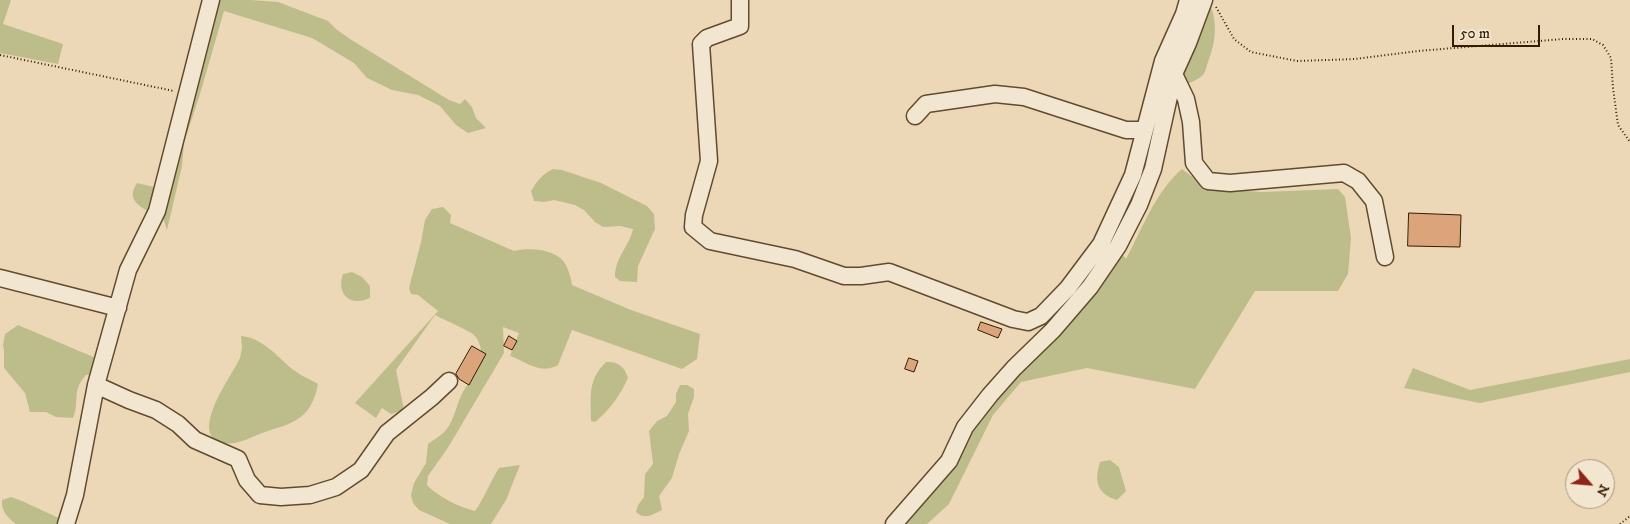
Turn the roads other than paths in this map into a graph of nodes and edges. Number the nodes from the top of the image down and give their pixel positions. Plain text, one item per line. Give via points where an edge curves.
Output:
1 (211, 0) edge
2 (740, 0) edge
3 (1188, 0) edge
4 (1204, 0) edge
5 (1174, 74) junction
6 (915, 116) dead end
7 (1145, 130) junction
8 (1385, 257) dead end
9 (0, 278) edge
10 (118, 308) junction
11 (449, 381) dead end
12 (96, 385) junction
13 (69, 522) edge
14 (894, 524) edge

1 - 10 street via 157,211 128,270
2 - 7 street via 740,26 707,38 701,44 709,161 693,227 710,242 795,259 844,276 889,272 1028,322 1041,316 1068,288 1101,244 1133,175
3 - 7 street via 1163,61
4 - 5 street
5 - 8 street via 1188,107 1194,163 1208,181 1230,183 1344,173 1358,181 1374,201
5 - 14 street via 1154,169 1118,246 1060,323 990,395 965,427 949,461
6 - 7 street via 926,104 995,94 1024,97 1126,130
9 - 10 street
10 - 12 street
11 - 12 street via 387,433 361,470 336,487 310,495 281,497 260,495 247,480 238,459 195,440 156,410
12 - 13 street

